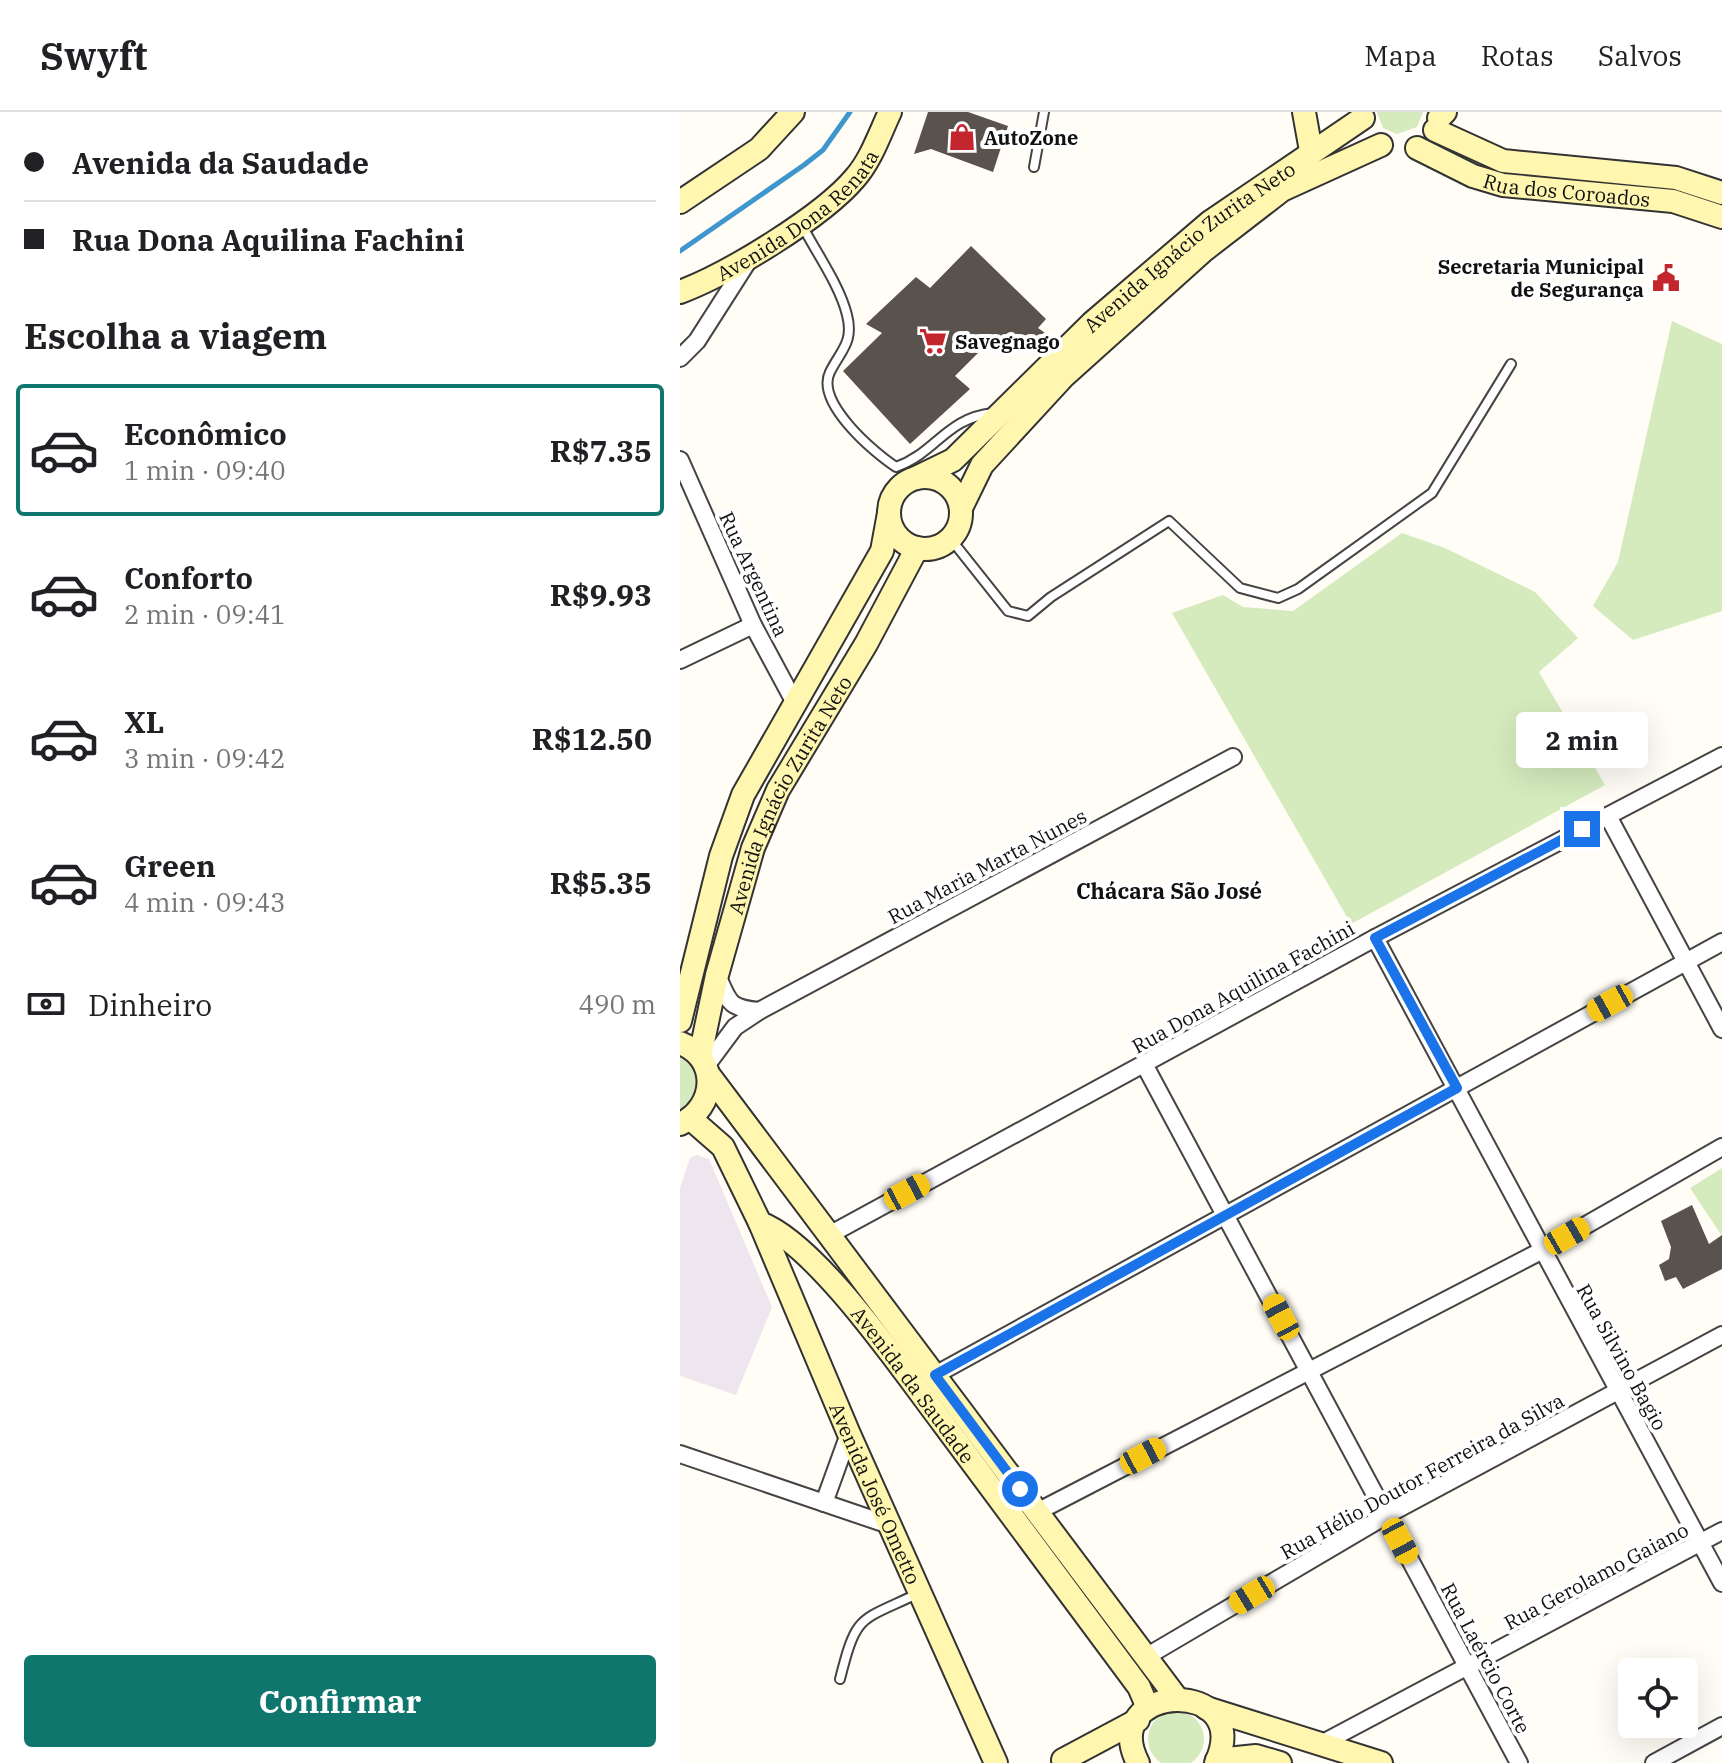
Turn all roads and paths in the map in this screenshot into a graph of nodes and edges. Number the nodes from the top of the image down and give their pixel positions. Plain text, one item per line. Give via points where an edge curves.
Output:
1 (793, 112) edge
2 (890, 112) edge
3 (1044, 112) edge
4 (1304, 112) edge
5 (1363, 115) edge
6 (1440, 118) edge
7 (1381, 145) junction
8 (1417, 148) junction
9 (1311, 151) junction
10 (1034, 167) dead end
11 (1676, 178) junction
12 (1722, 193) edge
13 (1673, 201) junction
14 (680, 202) edge
15 (1722, 217) edge
16 (801, 223) junction
17 (751, 256) junction
18 (680, 292) edge
19 (680, 358) edge
20 (1511, 364) dead end
21 (1003, 413) junction
22 (680, 460) edge
23 (916, 478) junction
24 (961, 508) junction
25 (889, 513) junction
26 (950, 538) junction
27 (917, 548) junction
28 (753, 625) junction
29 (680, 660) edge
30 (795, 703) junction
31 (1722, 756) edge
32 (1233, 757) dead end
33 (1608, 816) junction
34 (1375, 938) junction
35 (1722, 942) edge
36 (1687, 960) junction
37 (717, 975) junction
38 (759, 1011) junction
39 (680, 1021) edge
40 (1722, 1029) edge
41 (680, 1043) edge
42 (1144, 1064) junction
43 (705, 1066) junction
44 (1457, 1088) junction
45 (686, 1121) edge
46 (1722, 1147) edge
47 (1226, 1214) junction
48 (813, 1217) junction
49 (777, 1231) junction
50 (829, 1235) junction
51 (1541, 1251) junction
52 (1722, 1335) edge
53 (1309, 1369) junction
54 (935, 1375) junction
55 (1619, 1391) junction
56 (849, 1434) junction
57 (680, 1454) edge
58 (824, 1503) junction
59 (1037, 1512) junction
60 (1387, 1515) junction
61 (892, 1526) junction
62 (1722, 1531) edge
63 (1700, 1542) junction
64 (1722, 1583) edge
65 (922, 1592) junction
66 (1144, 1658) junction
67 (1468, 1668) junction
68 (840, 1679) dead end
69 (1176, 1697) junction
70 (1206, 1708) junction
71 (1143, 1714) junction
72 (1722, 1726) edge
73 (1319, 1745) junction
74 (1060, 1762) edge
75 (1216, 1762) edge
76 (996, 1763) edge
77 (1088, 1763) edge
78 (1138, 1763) edge
79 (1280, 1763) edge
80 (1381, 1763) edge
81 (1519, 1763) edge
82 (1654, 1763) edge

1 - 14 street via 759,149
2 - 16 street, Avenida Dona Renata via 856,177
3 - 10 lane
4 - 9 street
5 - 7 street via 1366,128
5 - 9 street, Avenida Ignácio Zurita Neto
6 - 8 street
6 - 11 street, Rua dos Coroados via 1503,161
7 - 8 street via 1392,150
7 - 24 street, Avenida Ignácio Zurita Neto via 1282,190 1203,251 1064,376 982,465
8 - 13 street, Rua dos Coroados via 1503,185
9 - 21 street, Avenida Ignácio Zurita Neto via 1210,222 1092,323
11 - 12 street, Rua dos Coroados
11 - 13 street
13 - 15 street, Rua dos Coroados
16 - 17 street, Avenida Dona Renata
16 - 21 lane via 847,314 850,340 829,373 827,390 875,453 896,467 914,461 956,423
17 - 18 street, Avenida Dona Renata
17 - 19 street via 697,341
20 - 26 lane via 1432,493 1278,598 1240,588 1169,521 1028,616 1008,611
21 - 23 street, Avenida Ignácio Zurita Neto via 953,460
22 - 28 street, Rua Argentina
23 - 24 street via 940,480
23 - 25 street via 896,491
24 - 26 street
25 - 27 street via 897,536
25 - 30 street, Avenida Ignácio Zurita Neto via 882,551
26 - 27 street via 929,549
27 - 37 street, Avenida Ignácio Zurita Neto via 778,790 753,848
28 - 29 street
28 - 30 street, Rua Argentina
30 - 39 street, Avenida Ignácio Zurita Neto via 743,795
31 - 33 street, Rua Dona Aquilina Fachini
32 - 38 street, Rua Maria Marta Nunes
33 - 34 street, Rua Dona Aquilina Fachini
33 - 36 street
34 - 42 street, Rua Dona Aquilina Fachini
34 - 44 street, Rua Silvino Bagio
35 - 36 street
36 - 40 street
36 - 44 street
37 - 38 street via 730,1003
37 - 43 street, Avenida Ignácio Zurita Neto
38 - 43 street, Rua Maria Marta Nunes via 735,1027
41 - 43 street
42 - 47 street, Rua Laércio Corte
42 - 50 street, Rua Dona Aquilina Fachini
43 - 45 street, Avenida Ignácio Zurita Neto via 707,1099
43 - 48 street, Avenida da Saudade
44 - 47 street
44 - 51 street, Rua Silvino Bagio
45 - 49 street, Avenida da Saudade via 723,1147
46 - 51 street
47 - 53 street, Rua Laércio Corte
47 - 54 street
48 - 49 street
48 - 50 street, Avenida da Saudade
49 - 50 street
49 - 56 street, Avenida José Ometto
49 - 71 street, Avenida da Saudade via 862,1316 1139,1687
50 - 54 street, Avenida da Saudade
51 - 53 street
51 - 55 street, Rua Silvino Bagio
52 - 55 street, Rua Hélio Doutor Ferreira da Silva
53 - 59 street
53 - 60 street, Rua Laércio Corte
54 - 59 street, Avenida da Saudade
55 - 60 street, Rua Hélio Doutor Ferreira da Silva
55 - 63 street, Rua Silvino Bagio
56 - 58 street
56 - 61 street, Avenida José Ometto
57 - 58 street
58 - 61 street
59 - 66 street, Avenida da Saudade
60 - 66 street, Rua Hélio Doutor Ferreira da Silva
60 - 67 street, Rua Laércio Corte
61 - 65 street, Avenida José Ometto
62 - 63 street, Rua Gerolamo Gaiano
63 - 64 street, Rua Silvino Bagio
63 - 67 street, Rua Gerolamo Gaiano
65 - 68 lane via 860,1621
65 - 76 street, Avenida José Ometto
66 - 69 street, Avenida da Saudade
67 - 73 street, Rua Gerolamo Gaiano
67 - 81 street, Rua Laércio Corte
69 - 70 street
69 - 71 street
70 - 73 street
70 - 75 street via 1221,1732
71 - 74 street
71 - 78 street via 1132,1744
72 - 82 street
73 - 80 street
74 - 77 street
75 - 79 street via 1256,1756

